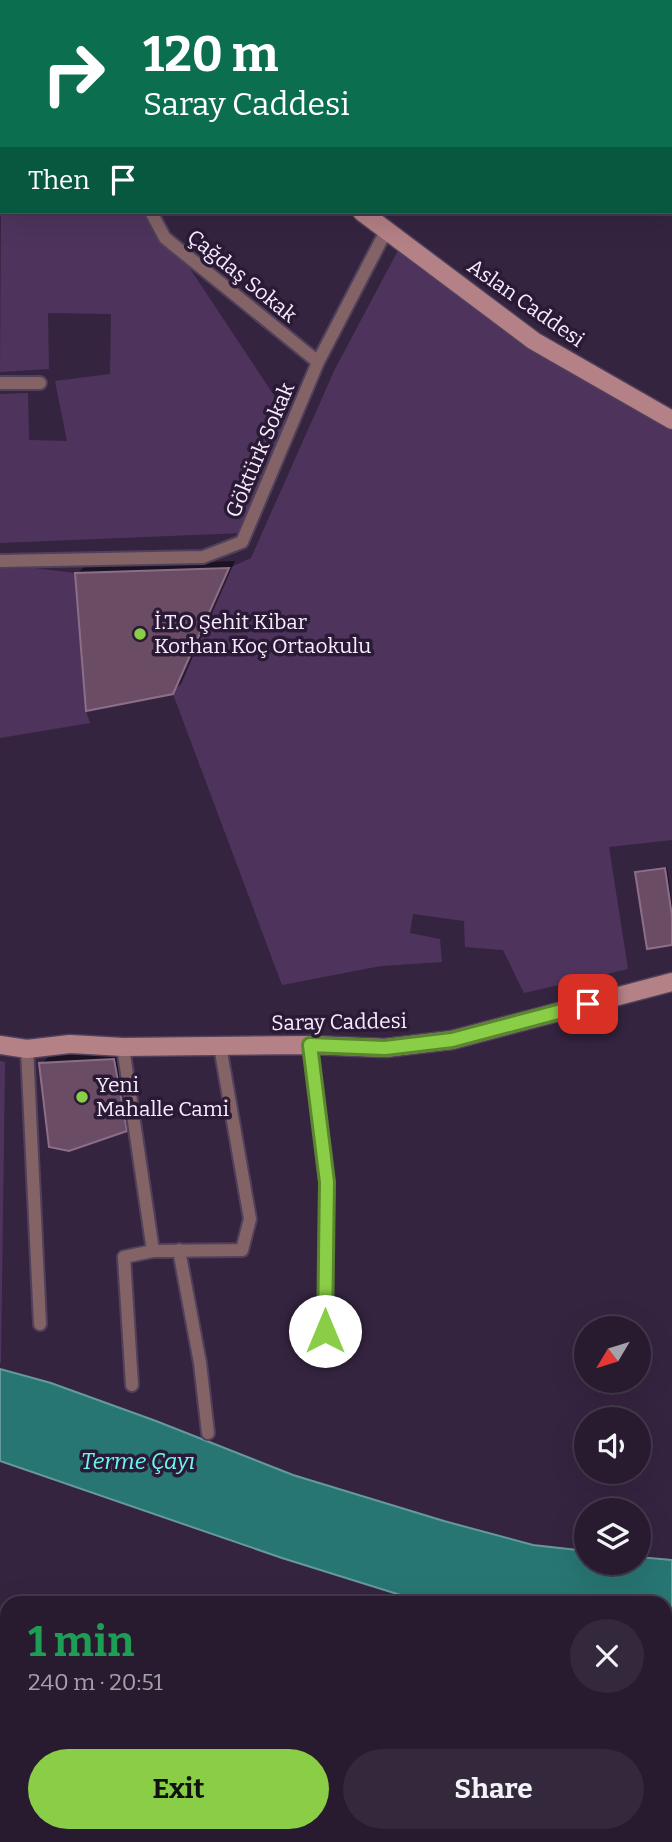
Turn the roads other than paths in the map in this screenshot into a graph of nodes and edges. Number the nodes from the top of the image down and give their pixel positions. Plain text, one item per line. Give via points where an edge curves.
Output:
1 (152, 214) edge
2 (365, 214) edge
3 (386, 231) junction
4 (318, 362) junction
5 (0, 383) edge
6 (40, 383) dead end
7 (672, 420) edge
8 (0, 561) edge
9 (672, 982) edge
10 (0, 1045) edge
11 (310, 1045) junction
12 (220, 1046) junction
13 (123, 1047) junction
14 (27, 1049) junction
15 (179, 1250) junction
16 (153, 1251) junction
17 (40, 1324) dead end
18 (325, 1331) dead end
19 (132, 1385) dead end
20 (208, 1433) dead end

1 - 4 street, Çağdaş Sokak via 165,238
2 - 3 main road, Aslan Caddesi
3 - 4 street, Göktürk Sokak
3 - 7 main road, Aslan Caddesi via 534,341
4 - 8 street, Göktürk Sokak via 242,542 203,557
5 - 6 street
9 - 11 main road, Saray Caddesi via 452,1040 385,1048
10 - 14 main road, Saray Caddesi
11 - 12 main road, Saray Caddesi
11 - 18 street via 327,1182
12 - 13 main road, Saray Caddesi
12 - 15 street via 250,1219 242,1250
13 - 14 main road, Saray Caddesi via 70,1044
13 - 16 street
14 - 17 street
15 - 16 street
15 - 20 street
16 - 19 street via 124,1257

